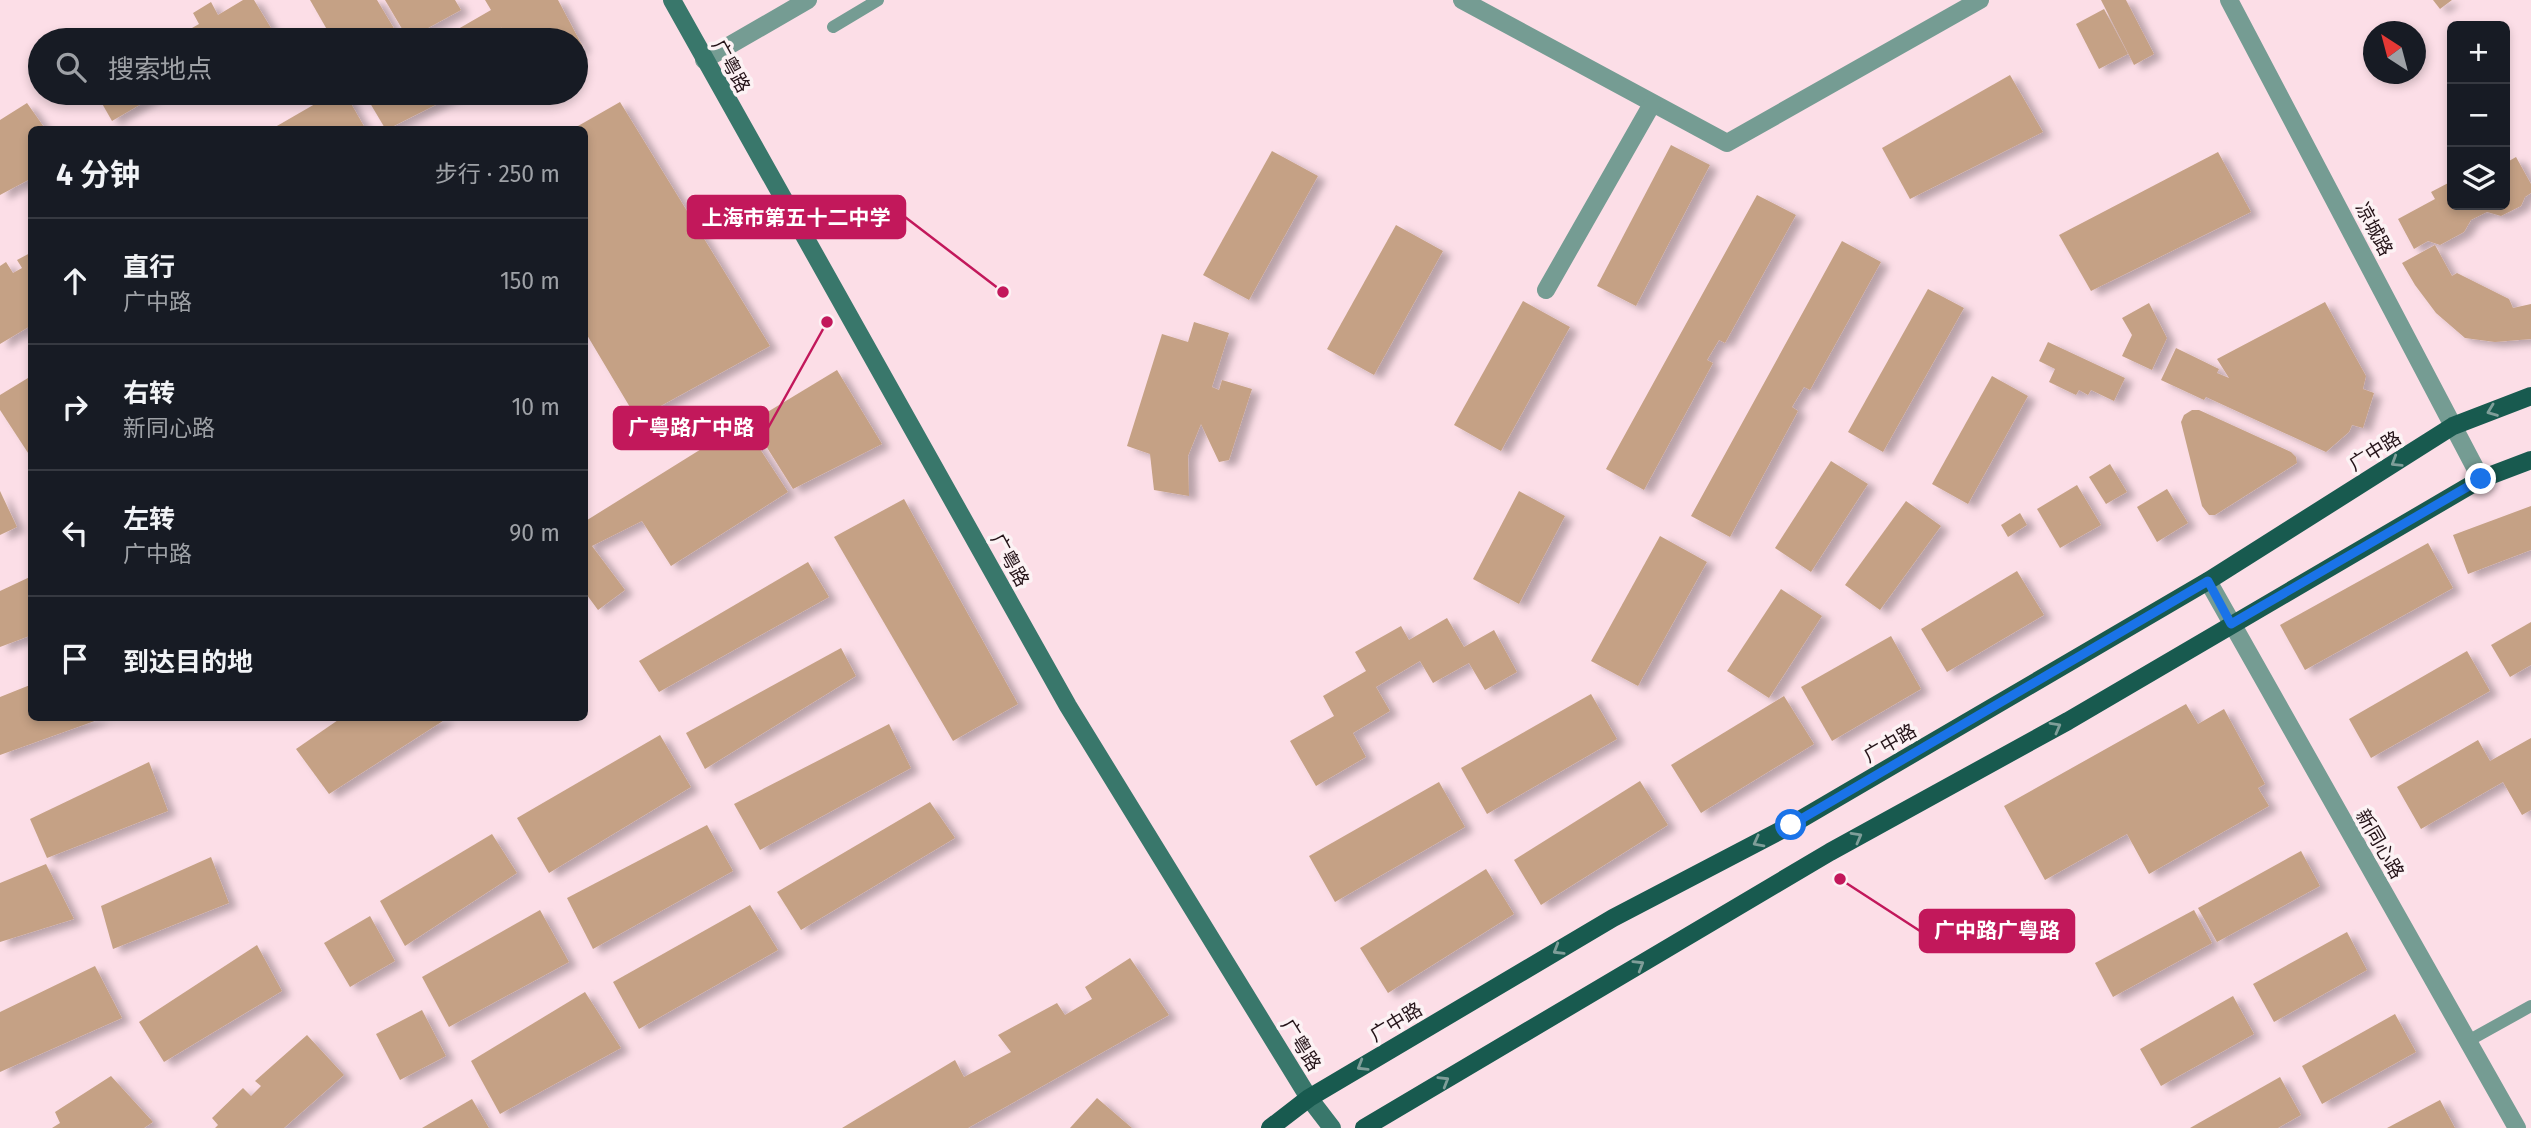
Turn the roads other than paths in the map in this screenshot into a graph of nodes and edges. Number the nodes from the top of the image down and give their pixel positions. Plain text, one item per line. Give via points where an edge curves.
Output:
1 (672, 0) edge
2 (807, 0) edge
3 (878, 0) edge
4 (1462, 0) edge
5 (1980, 0) edge
6 (2229, 0) edge
7 (833, 27) dead end
8 (704, 60) junction
9 (1652, 104) junction
10 (1546, 290) dead end
11 (2531, 396) edge
12 (2453, 426) junction
13 (2531, 460) edge
14 (2481, 479) junction
15 (2208, 581) junction
16 (2231, 624) junction
17 (2531, 1006) edge
18 (2468, 1041) junction
19 (1309, 1098) junction
20 (1270, 1128) edge
21 (1332, 1128) edge
22 (1364, 1128) edge
23 (2517, 1128) edge

1 - 8 main road, 广粤路
2 - 8 street
3 - 7 lane
4 - 9 street
5 - 9 street via 1727,143
6 - 12 street, 凉城路
8 - 19 main road, 广粤路 via 1068,706
9 - 10 street
11 -> 12 main road, 广中路
12 - 14 street, 凉城路
12 -> 15 main road, 广中路
13 - 14 main road
14 - 16 main road
15 - 16 street, 新同心路
15 -> 19 main road, 广中路 via 1791,825 1613,918
16 - 18 street, 新同心路
22 -> 16 main road via 1830,852
17 - 18 lane
18 - 23 street, 新同心路
19 - 20 main road, 广中路
19 - 21 main road, 广粤路

